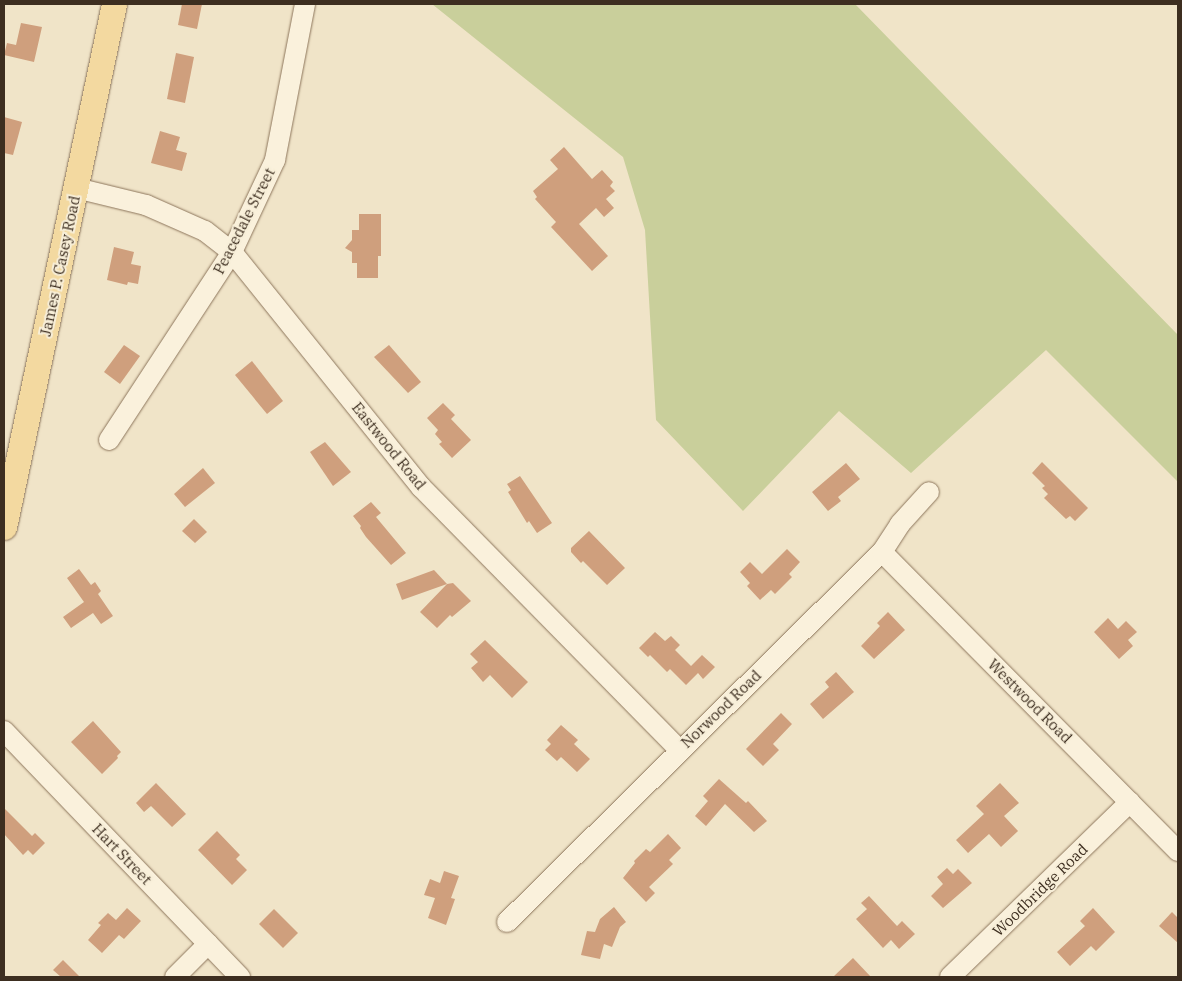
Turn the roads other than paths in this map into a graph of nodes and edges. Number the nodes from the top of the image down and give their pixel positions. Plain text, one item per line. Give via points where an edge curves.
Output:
1 (114, 4) edge
2 (305, 4) edge
3 (76, 188) junction
4 (232, 252) junction
5 (109, 440) dead end
6 (929, 492) dead end
7 (4, 527) edge
8 (882, 552) junction
9 (4, 731) edge
10 (679, 750) junction
11 (1130, 802) junction
12 (1178, 851) edge
13 (507, 922) dead end
14 (208, 944) junction
15 (175, 977) edge
16 (240, 977) edge
17 (950, 977) edge

1 - 3 main road, James P. Casey Road
2 - 4 street, Peacedale Street via 275,160
3 - 4 street, Eastwood Road via 146,205 206,232
3 - 7 main road, James P. Casey Road
4 - 5 street, Peacedale Street
4 - 10 street, Eastwood Road via 422,487
6 - 8 street, Norwood Road via 900,524
8 - 10 street, Norwood Road
8 - 11 street, Westwood Road
9 - 14 street, Hart Street
10 - 13 street, Norwood Road
11 - 12 street, Westwood Road
11 - 17 street, Woodbridge Road
14 - 15 street
14 - 16 street, Hart Street

